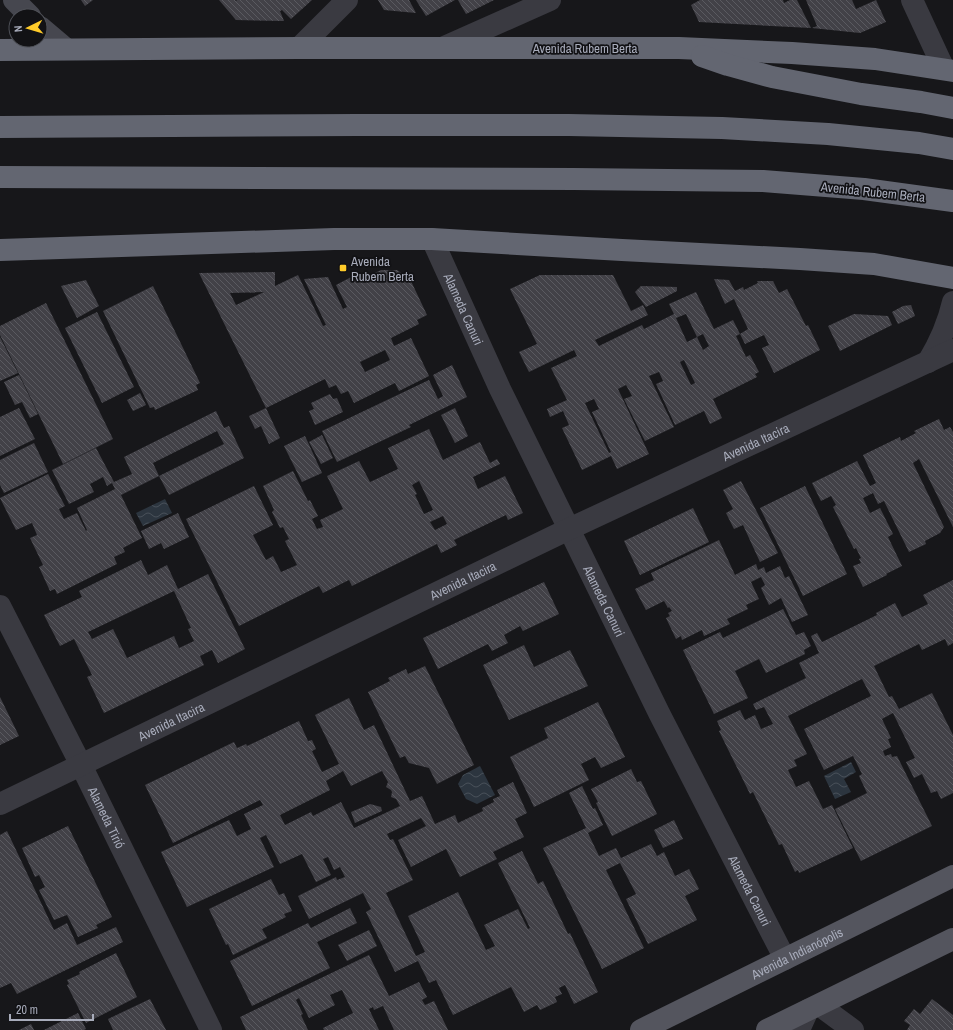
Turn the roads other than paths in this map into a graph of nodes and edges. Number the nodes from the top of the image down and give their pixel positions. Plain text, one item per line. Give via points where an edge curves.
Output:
1 (14, 0) edge
2 (347, 0) edge
3 (550, 0) edge
4 (912, 0) edge
5 (22, 8) edge
6 (48, 34) edge
7 (299, 48) junction
8 (442, 48) junction
9 (679, 48) junction
10 (66, 49) junction
11 (0, 50) edge
12 (948, 70) edge
13 (953, 108) edge
14 (0, 127) edge
15 (953, 149) edge
16 (0, 178) edge
17 (953, 201) edge
18 (432, 239) junction
19 (0, 244) edge
20 (35, 248) junction
21 (0, 250) edge
22 (953, 278) edge
23 (953, 302) edge
24 (953, 350) edge
25 (928, 362) junction
26 (569, 529) junction
27 (0, 606) edge
28 (81, 765) junction
29 (0, 804) edge
30 (953, 876) edge
31 (953, 939) edge
32 (785, 959) junction
33 (814, 1008) junction
34 (211, 1030) edge
35 (641, 1030) edge
36 (767, 1030) edge
37 (798, 1030) edge
38 (853, 1030) edge

1 - 5 street
2 - 7 street
3 - 8 street
4 - 12 street
6 - 10 street
7 - 8 highway, Avenida Rubem Berta
7 - 10 highway, Avenida Rubem Berta
8 - 9 highway, Avenida Rubem Berta
9 - 12 highway, Avenida Rubem Berta via 875,59
9 - 13 highway via 772,77
10 - 11 highway, Avenida Rubem Berta
14 - 15 highway via 514,125 722,128 828,134
16 - 17 highway, Avenida Rubem Berta via 763,181 864,189
18 - 20 highway via 334,239
18 - 22 highway via 874,264
18 - 26 street, Alameda Canuri via 500,389
19 - 20 highway
20 - 21 highway
23 - 25 street via 947,326
24 - 25 street, Avenida Itacira
25 - 26 street, Avenida Itacira
26 - 28 street, Avenida Itacira
26 - 32 street, Alameda Canuri via 659,713
27 - 28 street, Alameda Tirió
28 - 29 street, Avenida Itacira
28 - 34 street, Alameda Tirió
30 - 32 main road, Avenida Indianópolis
31 - 33 main road
32 - 35 main road, Avenida Indianópolis
33 - 36 main road
33 - 37 street
33 - 38 street

